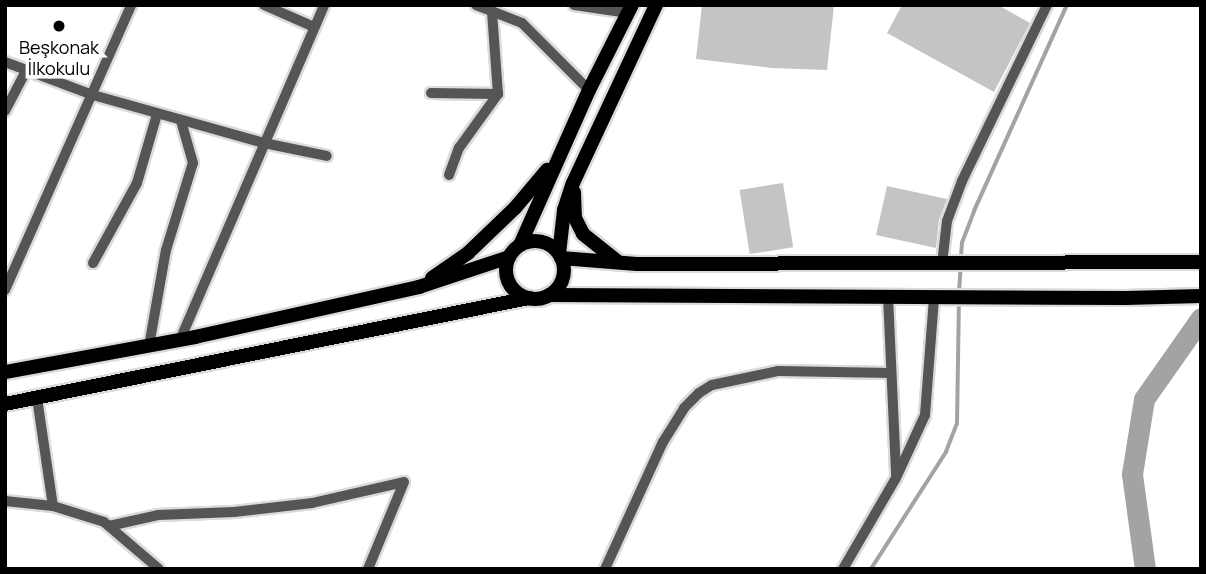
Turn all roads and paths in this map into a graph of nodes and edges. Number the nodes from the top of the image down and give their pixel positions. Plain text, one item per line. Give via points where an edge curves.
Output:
1 (131, 5) edge
2 (264, 5) edge
3 (324, 5) edge
4 (475, 5) edge
5 (574, 5) edge
6 (656, 5) edge
7 (1047, 5) edge
8 (630, 9) edge
9 (492, 12) junction
10 (314, 27) junction
11 (5, 62) edge
12 (27, 69) junction
13 (589, 90) junction
14 (431, 93) dead end
15 (498, 94) junction
16 (93, 95) junction
17 (5, 111) edge
18 (157, 114) junction
19 (181, 121) junction
20 (264, 143) junction
21 (327, 156) dead end
22 (558, 159) junction
23 (449, 175) dead end
24 (573, 183) junction
25 (520, 245) junction
26 (560, 256) junction
27 (509, 257) junction
28 (618, 262) junction
29 (1201, 262) edge
30 (93, 263) dead end
31 (942, 264) junction
32 (419, 287) junction
33 (5, 290) edge
34 (549, 295) junction
35 (888, 296) junction
36 (1201, 296) edge
37 (934, 297) junction
38 (529, 298) junction
39 (180, 340) junction
40 (149, 346) junction
41 (5, 372) edge
42 (891, 373) junction
43 (37, 398) junction
44 (5, 404) edge
45 (896, 478) junction
46 (5, 501) edge
47 (54, 506) junction
48 (109, 526) junction
49 (159, 569) edge
50 (368, 569) edge
51 (605, 569) edge
52 (843, 569) edge

1 - 16 street
2 - 10 street
3 - 10 street
4 - 9 street
5 - 8 street
6 - 24 main road
7 - 31 street via 962,181 947,221
8 - 13 main road
9 - 13 street via 522,23
9 - 15 street
10 - 20 street
11 - 12 street
12 - 16 street
12 - 17 street
13 - 22 main road
14 - 15 street
15 - 23 street via 459,148
16 - 18 street
16 - 33 street
18 - 19 street
18 - 30 street via 136,183
19 - 20 street
19 - 40 street via 193,163 166,250
20 - 21 street
20 - 39 street
22 - 25 main road
22 - 32 main road via 468,253
24 - 26 main road via 564,211
24 - 28 main road via 579,226
25 - 26 main road via 545,243
25 - 27 main road
26 - 28 main road
26 - 34 main road via 564,272
27 - 32 main road
27 - 38 main road via 509,282
28 - 31 main road
29 - 31 main road
32 - 39 main road
34 - 35 main road
34 - 38 main road
35 - 37 main road
35 - 42 street
36 - 37 main road
37 - 45 street via 925,415
38 - 43 main road
39 - 40 main road
40 - 41 main road
42 - 45 street
42 - 51 street via 778,371 705,389 684,408 663,443
43 - 44 main road
43 - 47 street
45 - 52 street
46 - 47 street
47 - 48 street
48 - 49 street
48 - 50 street via 158,515 312,503 404,482

